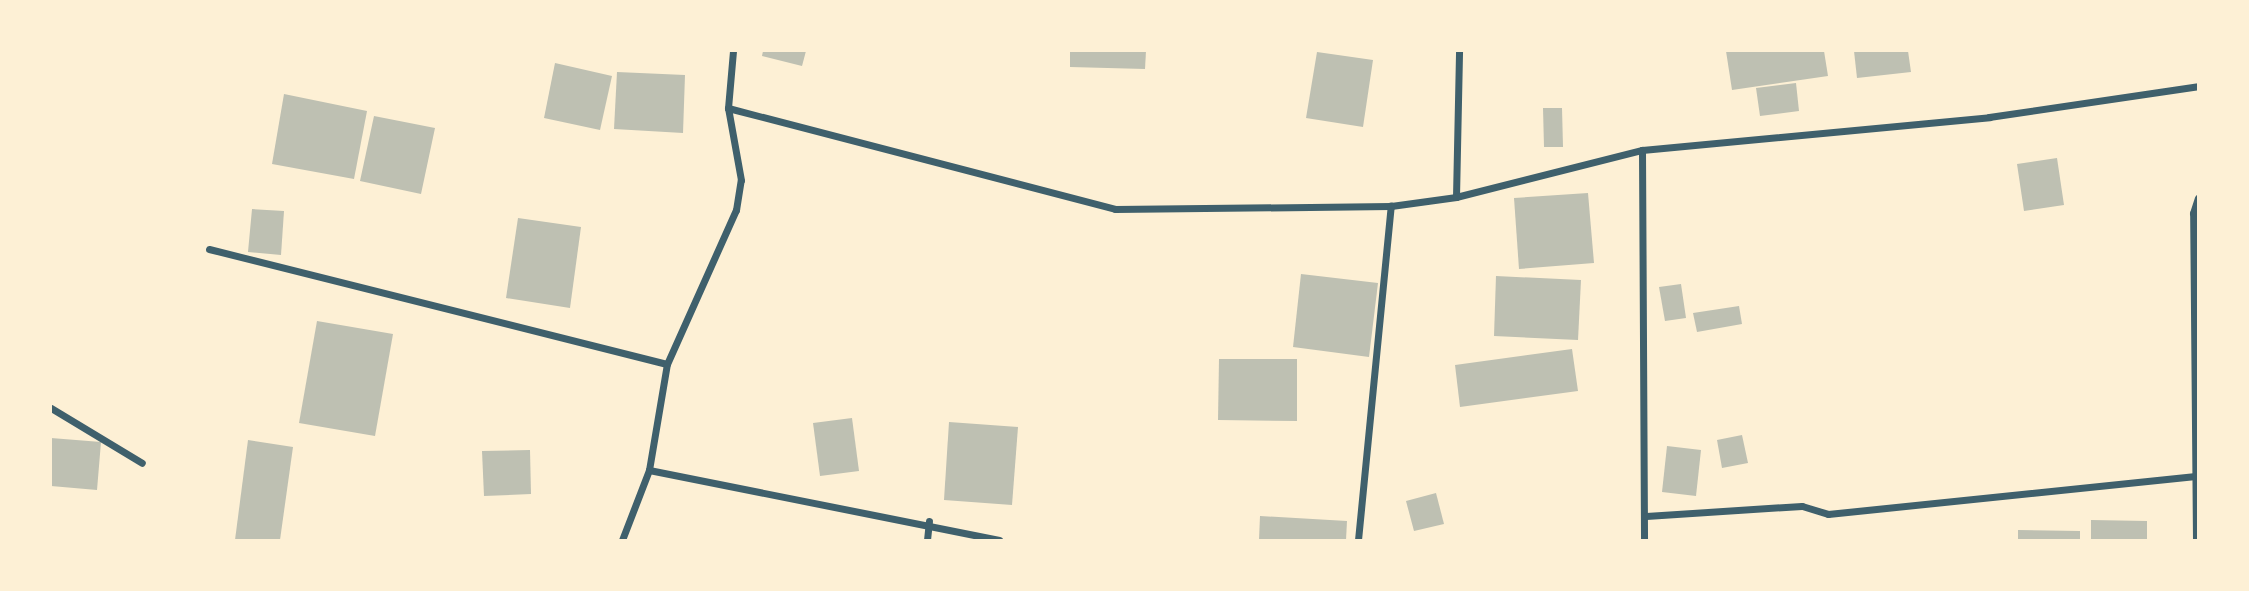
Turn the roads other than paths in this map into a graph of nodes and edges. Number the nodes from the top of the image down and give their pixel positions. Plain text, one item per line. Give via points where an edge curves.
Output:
1 (733, 51) edge
2 (1459, 51) edge
3 (2198, 86) edge
4 (728, 108) junction
5 (1642, 150) junction
6 (1456, 197) junction
7 (2198, 198) edge
8 (1391, 206) junction
9 (209, 249) dead end
10 (667, 364) junction
11 (51, 408) edge
12 (142, 463) dead end
13 (649, 470) junction
14 (2198, 476) edge
15 (1646, 516) junction
16 (929, 521) junction
17 (622, 540) edge
18 (927, 540) edge
19 (999, 540) edge
20 (1358, 540) edge
21 (1644, 540) edge
22 (2196, 540) edge

1 - 4 street
2 - 6 street
3 - 5 street via 1989,117
4 - 8 street via 1115,209
4 - 10 street via 741,180 736,210
5 - 6 street
5 - 15 street
6 - 8 street
7 - 14 street via 2193,213
8 - 20 street
9 - 10 street
10 - 13 street
11 - 12 street
13 - 16 street
13 - 17 street
14 - 15 street via 1828,514 1802,506
14 - 22 street
15 - 21 street
16 - 18 street
16 - 19 street

